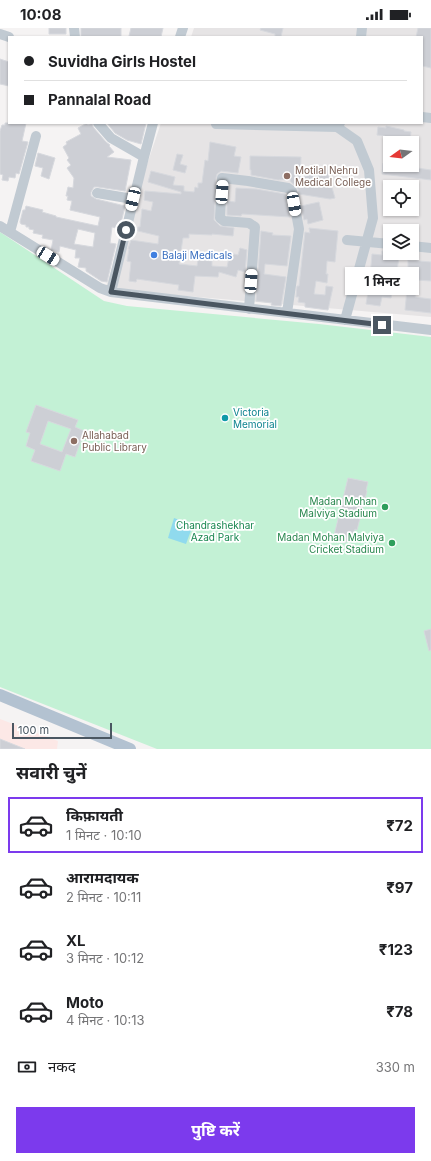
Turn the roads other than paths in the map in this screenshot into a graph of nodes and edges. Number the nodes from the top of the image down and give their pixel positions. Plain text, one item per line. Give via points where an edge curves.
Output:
1 (99, 124) edge
2 (153, 124) edge
3 (216, 124) edge
4 (338, 125) edge
5 (36, 136) dead end
6 (144, 157) junction
7 (97, 193) dead end
8 (133, 199) junction
9 (0, 226) edge
10 (10, 232) junction
11 (347, 240) dead end
12 (366, 242) junction
13 (383, 243) edge
14 (419, 247) edge
15 (431, 248) edge
16 (111, 292) junction
17 (249, 309) junction
18 (287, 313) junction
19 (345, 320) junction
20 (431, 330) edge
21 (0, 695) edge
22 (0, 704) edge
23 (111, 749) edge
24 (130, 749) edge

1 - 6 street via 111,138
2 - 6 street
3 - 4 street
4 - 12 street via 357,141 369,170 373,218
5 - 10 street
6 - 8 street
7 - 8 street
8 - 16 street
9 - 10 street
10 - 16 street via 100,288
11 - 12 street
12 - 13 street
12 - 19 street
14 - 15 street
16 - 17 street
17 - 18 street
17 - 18 street via 255,227 249,223 224,221 220,218 222,178 288,188 292,191 299,229
18 - 19 street
19 - 20 street
21 - 24 main road
22 - 23 main road

